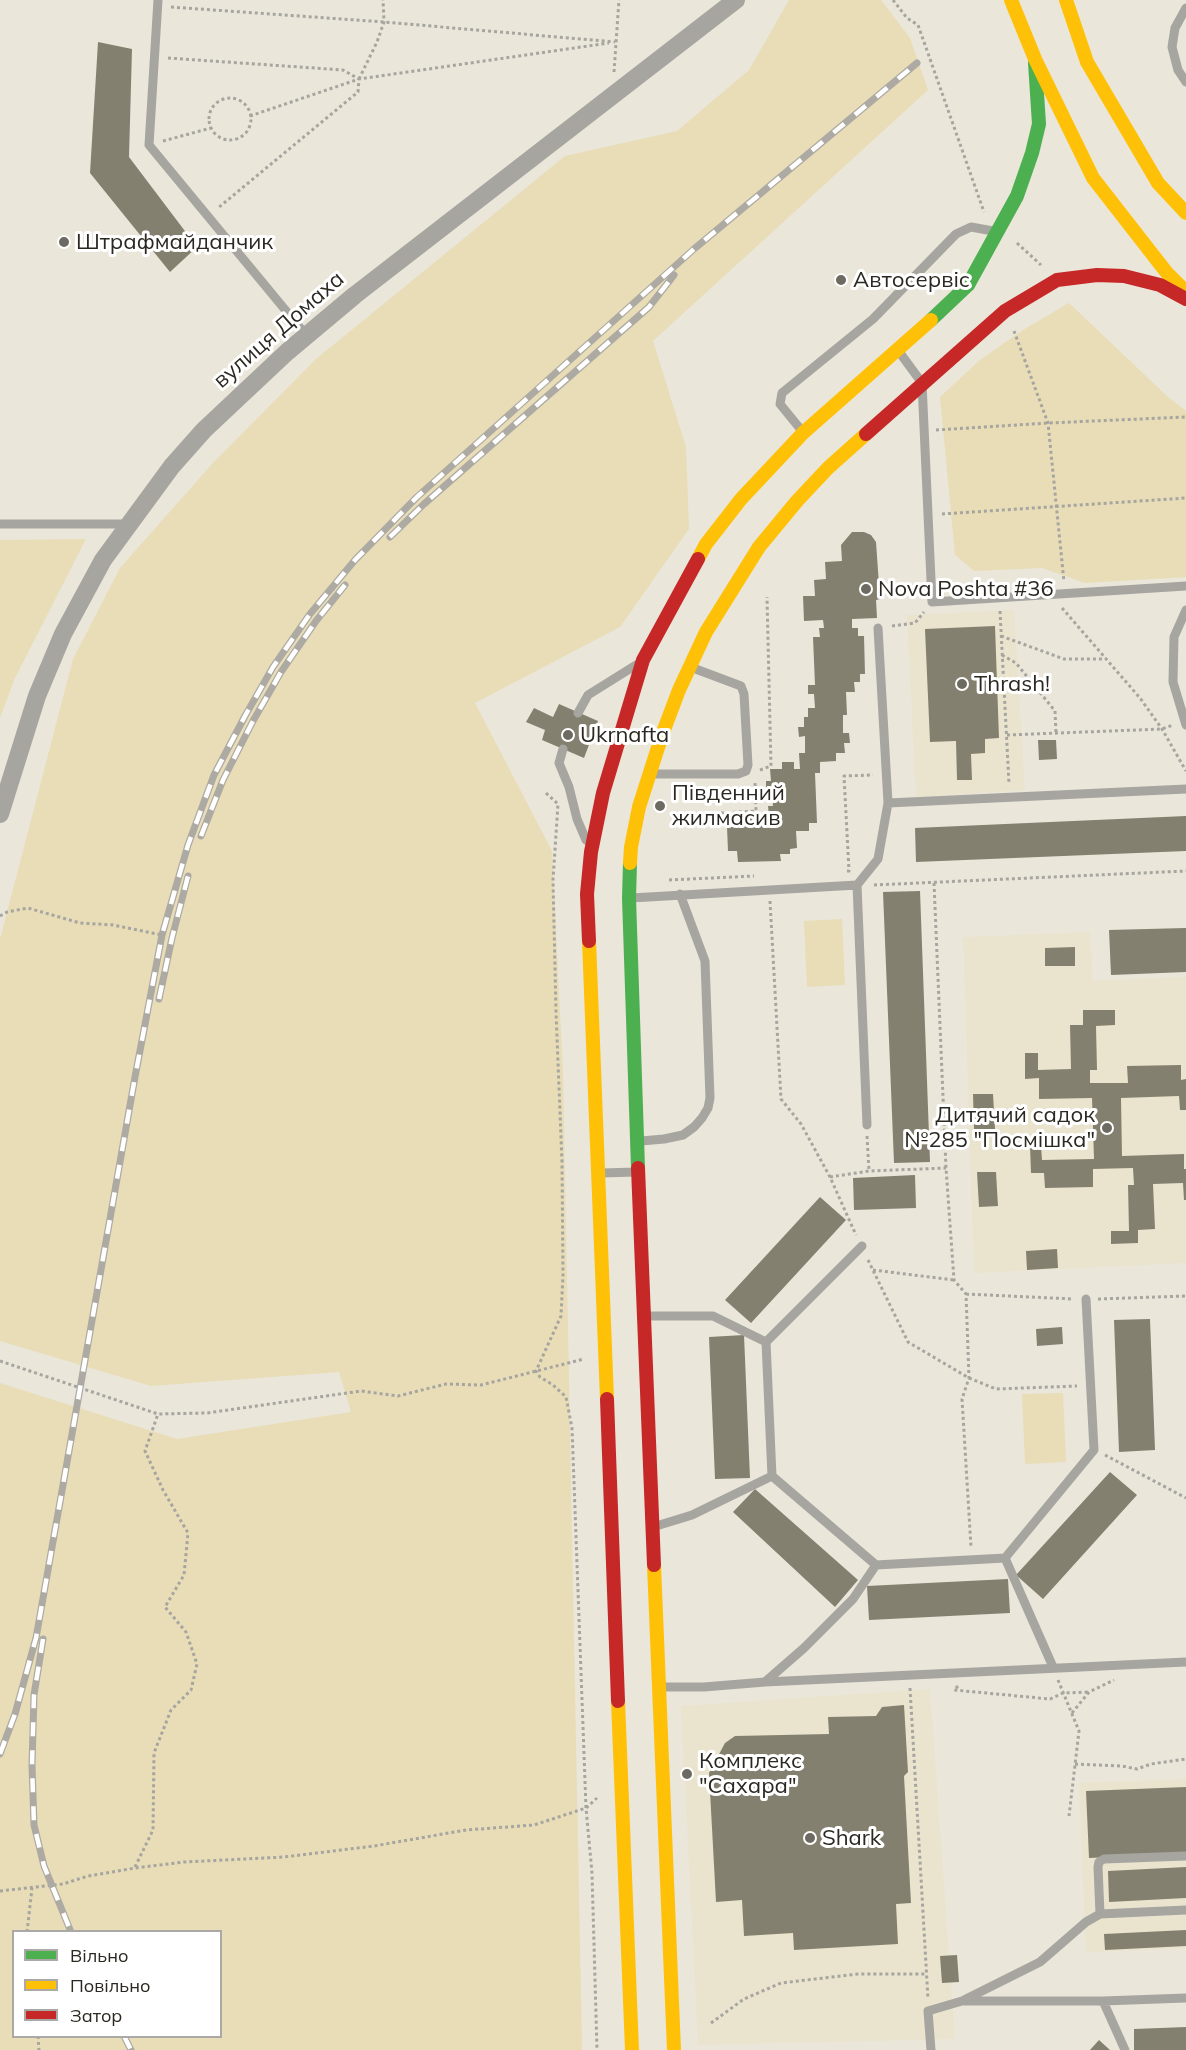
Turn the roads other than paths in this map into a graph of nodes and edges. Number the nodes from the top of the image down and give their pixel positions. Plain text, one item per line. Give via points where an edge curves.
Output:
1 (736, 0) edge
2 (1011, 0) edge
3 (1066, 0) edge
4 (157, 3) edge
5 (1186, 8) edge
6 (1035, 59) junction
7 (1186, 82) edge
8 (1186, 213) edge
9 (998, 229) junction
10 (1186, 292) edge
11 (1186, 299) edge
12 (306, 335) junction
13 (898, 351) junction
14 (922, 383) junction
15 (803, 433) junction
16 (0, 524) edge
17 (129, 524) junction
18 (1186, 586) edge
19 (1186, 610) edge
20 (878, 628) road end
21 (1186, 636) edge
22 (1174, 637) junction
23 (643, 660) junction
24 (690, 667) junction
25 (578, 713) dead end
26 (1186, 723) edge
27 (563, 749) dead end
28 (649, 774) junction
29 (1186, 789) edge
30 (888, 803) junction
31 (0, 814) edge
32 (591, 852) junction
33 (857, 885) junction
34 (680, 894) junction
35 (628, 898) junction
36 (867, 1125) road end
37 (638, 1142) junction
38 (638, 1172) junction
39 (599, 1173) junction
40 (862, 1246) road end
41 (1086, 1299) dead end
42 (643, 1316) junction
43 (766, 1342) junction
44 (772, 1476) junction
45 (651, 1528) junction
46 (1005, 1558) junction
47 (876, 1565) junction
48 (1186, 1662) edge
49 (1053, 1667) junction
50 (765, 1682) junction
51 (658, 1687) junction
52 (1186, 1856) edge
53 (1186, 1910) edge
54 (1100, 1914) junction
55 (1186, 1998) edge
56 (962, 2001) junction
57 (1103, 2001) junction
58 (632, 2050) edge
59 (674, 2050) edge
60 (930, 2050) edge
61 (1125, 2050) edge

1 - 12 street, вулиця Домаха
2 - 6 street
3 - 8 street via 1087,62 1158,183
4 - 12 lane via 149,145
5 - 7 lane via 1175,28 1172,46 1178,70
6 - 9 street via 1039,124 1017,195
6 - 10 street via 1093,178
9 - 13 street via 968,285
9 - 15 lane via 971,227 956,234 873,319 782,393 780,404
11 - 14 street via 1160,285 1124,276 1057,280 1005,310
12 - 17 street, вулиця Домаха via 204,430
13 - 14 lane
13 - 15 street
14 - 18 lane via 932,602
14 - 24 street via 828,468 766,537 706,632
15 - 23 street via 741,499 706,544
16 - 17 lane
17 - 31 street, вулиця Домаха via 103,560 63,634 37,696
19 - 22 lane
20 - 30 lane
21 - 22 lane
22 - 26 lane via 1173,682
23 - 25 lane via 588,695
23 - 32 street via 603,792
24 - 28 street
24 - 28 lane via 741,686 746,771
27 - 32 lane via 559,763
28 - 35 street via 631,847
29 - 30 lane
30 - 33 lane via 878,859
32 - 39 street via 587,894
33 - 34 lane
33 - 36 lane
34 - 35 lane
34 - 37 lane via 705,961 710,1098 702,1118 683,1135
35 - 37 street
37 - 38 street
38 - 39 lane
38 - 42 street
39 - 58 street
40 - 43 lane
41 - 46 lane via 1094,1450
42 - 43 lane via 713,1316
42 - 45 street
43 - 44 lane
44 - 45 lane via 692,1515
44 - 47 lane
45 - 51 street
46 - 47 lane
46 - 49 lane
47 - 50 lane via 853,1599
48 - 49 lane
49 - 50 lane
50 - 51 lane
51 - 59 street
52 - 54 lane via 1099,1862
53 - 54 lane
54 - 56 lane via 1040,1962
55 - 57 lane
56 - 57 lane
56 - 60 lane via 928,2011
57 - 61 lane

